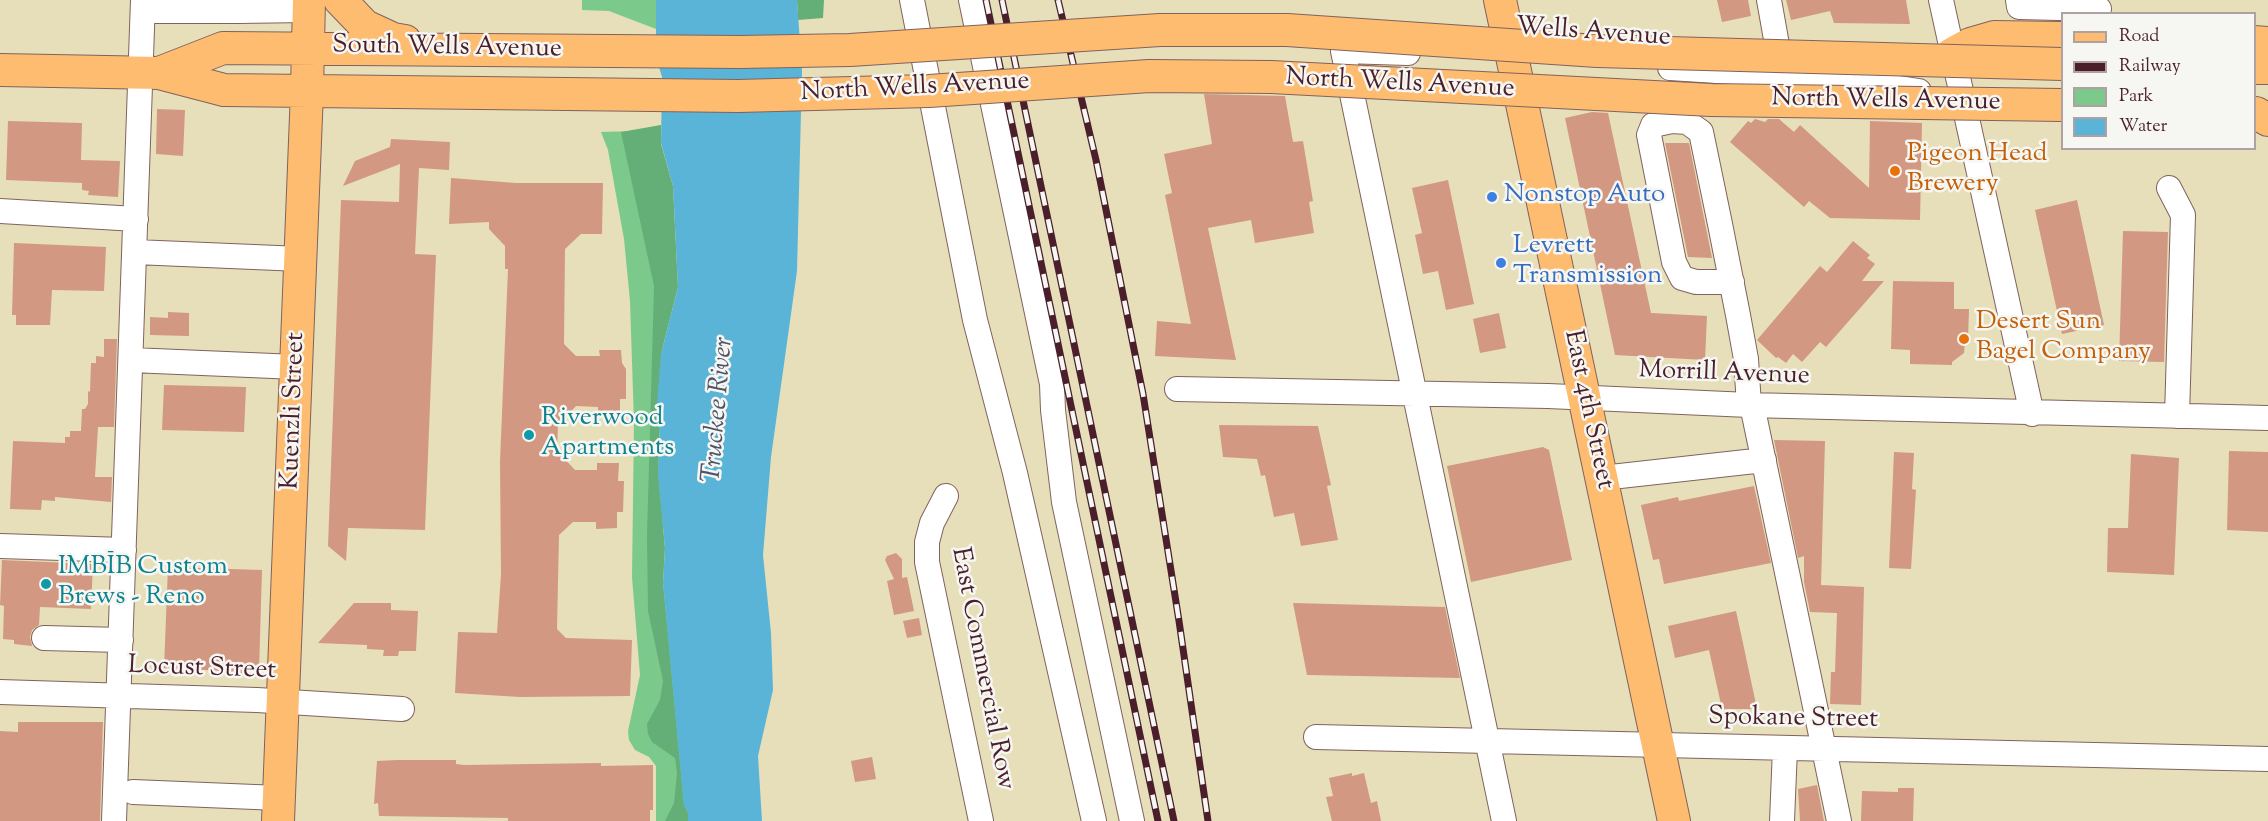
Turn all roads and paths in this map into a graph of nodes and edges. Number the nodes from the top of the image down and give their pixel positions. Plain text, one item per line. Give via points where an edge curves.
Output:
1 (340, 0) edge
2 (912, 0) edge
3 (971, 0) edge
4 (1500, 0) edge
5 (1769, 0) edge
6 (1941, 0) edge
7 (2018, 0) edge
8 (238, 5) edge
9 (308, 5) edge
10 (143, 6) edge
11 (2100, 8) edge
12 (2061, 38) edge
13 (307, 47) junction
14 (450, 49) junction
15 (740, 52) joint
16 (1952, 54) junction
17 (1512, 57) junction
18 (2061, 64) edge
19 (0, 70) edge
20 (150, 73) junction
21 (1782, 75) junction
22 (1840, 79) junction
23 (308, 91) junction
24 (1960, 94) junction
25 (738, 96) joint
26 (2061, 105) edge
27 (2169, 188) dead end
28 (0, 211) edge
29 (136, 219) junction
30 (135, 252) junction
31 (301, 259) junction
32 (1732, 282) junction
33 (131, 360) junction
34 (297, 368) junction
35 (1177, 389) dead end
36 (1415, 393) junction
37 (1584, 397) junction
38 (1750, 405) junction
39 (2032, 414) junction
40 (2178, 416) junction
41 (2268, 418) edge
42 (1764, 460) junction
43 (1602, 478) junction
44 (946, 496) dead end
45 (0, 546) edge
46 (124, 550) junction
47 (44, 638) dead end
48 (121, 640) junction
49 (0, 692) edge
50 (119, 696) junction
51 (283, 702) junction
52 (402, 709) dead end
53 (1316, 737) dead end
54 (1488, 741) junction
55 (1658, 745) junction
56 (1785, 748) junction
57 (1824, 749) junction
58 (2268, 759) edge
59 (133, 792) dead end
60 (279, 809) edge
61 (114, 821) edge
62 (981, 821) edge
63 (1094, 821) edge
64 (1132, 821) edge
65 (1504, 821) edge
66 (1674, 821) edge
67 (1782, 821) edge
68 (1839, 821) edge

1 - 14 main road via 365,26 393,39
2 - 63 street via 975,320 1015,473
3 - 64 street via 1052,384 1064,502
4 - 17 main road, East 4th Street
5 - 21 street
6 - 16 street
7 - 11 street via 2019,7
8 - 9 street
8 - 10 street
9 - 13 main road, Kuenzli Street
10 - 20 street
12 - 16 main road via 1994,38
13 - 14 main road, South Wells Avenue
13 - 20 main road, South Wells Avenue via 223,48
13 - 23 main road, Kuenzli Street
14 - 15 main road, South Wells Avenue
15 - 18 main road, North Wells Avenue, bridge via 850,50 1160,30 1287,30 1597,51
16 - 22 street, Wells Avenue via 1892,77
16 - 24 street
17 - 21 street, Wells Avenue
17 - 36 street, Wells Avenue via 1343,51
17 - 37 main road, East 4th Street
19 - 20 main road, South Wells Avenue
20 - 23 main road, South Wells Avenue via 224,90
20 - 29 street
21 - 22 street, Wells Avenue
22 - 24 street, Wells Avenue
23 - 25 main road, South Wells Avenue
23 - 31 main road, Kuenzli Street
24 - 39 street
25 - 26 main road, North Wells Avenue, bridge via 929,91 1149,76 1271,78 1711,100
27 - 40 street via 2183,215
28 - 29 street
29 - 30 street
30 - 31 street
30 - 33 street
31 - 34 main road, Kuenzli Street
32 - 32 street via 1701,132 1687,122 1653,125 1649,135 1674,262 1682,278
32 - 38 street
33 - 34 street
33 - 46 street
34 - 51 main road, Kuenzli Street
35 - 36 street, Morrill Avenue
36 - 37 street, Morrill Avenue
36 - 54 street
37 - 38 street, Morrill Avenue
37 - 43 main road, East 4th Street
38 - 39 street, Morrill Avenue
38 - 42 street
39 - 40 street, Morrill Avenue
40 - 41 street, Morrill Avenue
42 - 43 street
42 - 57 street
43 - 55 main road, East 4th Street
44 - 62 street, East Commercial Row via 932,523 927,561
45 - 46 street
46 - 48 street
47 - 48 street
48 - 50 street
49 - 50 street, Locust Street
50 - 51 street, Locust Street
50 - 61 street
51 - 52 street, Locust Street
51 - 60 main road, Kuenzli Street
53 - 54 street, Spokane Street
54 - 55 street, Spokane Street
54 - 65 street
55 - 56 street, Spokane Street
55 - 66 main road, East 4th Street
56 - 57 street, Spokane Street
56 - 67 street
57 - 58 street, Spokane Street
57 - 68 street
59 - 60 street

